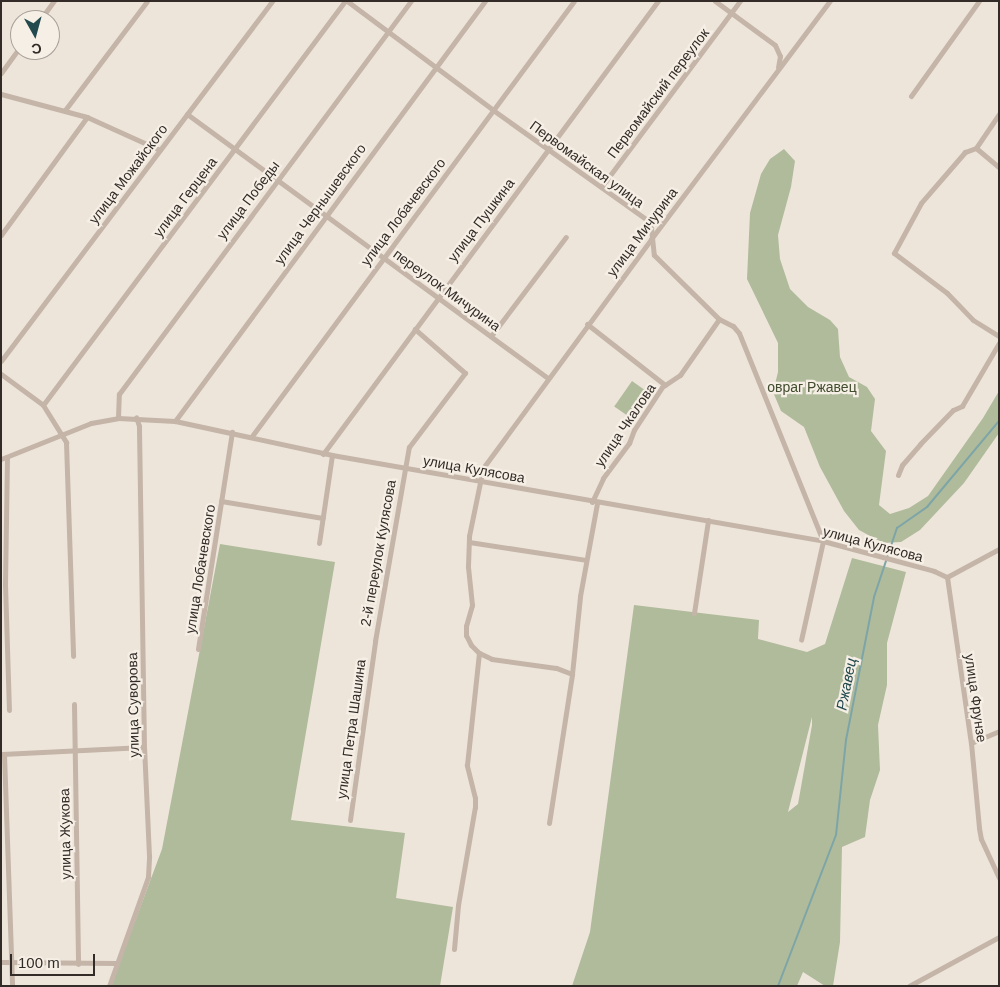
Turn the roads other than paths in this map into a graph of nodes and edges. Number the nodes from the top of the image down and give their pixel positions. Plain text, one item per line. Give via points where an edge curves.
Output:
1 (147, 1) edge
2 (272, 1) edge
3 (346, 1) edge
4 (411, 1) edge
5 (485, 1) edge
6 (574, 1) edge
7 (658, 1) edge
8 (715, 1) edge
9 (740, 1) edge
10 (830, 1) edge
11 (979, 1) edge
12 (733, 14) junction
13 (389, 32) junction
14 (11, 60) edge
15 (435, 67) junction
16 (778, 70) junction
17 (1, 73) edge
18 (1, 94) edge
19 (911, 96) dead end
20 (65, 110) junction
21 (493, 110) junction
22 (187, 114) junction
23 (999, 114) edge
24 (87, 117) junction
25 (976, 148) junction
26 (235, 149) junction
27 (160, 150) junction
28 (548, 150) junction
29 (999, 167) edge
30 (278, 179) junction
31 (602, 186) junction
32 (326, 215) junction
33 (1, 235) edge
34 (566, 237) dead end
35 (650, 239) junction
36 (383, 257) junction
37 (438, 297) junction
38 (719, 319) junction
39 (587, 324) junction
40 (415, 329) junction
41 (491, 336) junction
42 (999, 336) edge
43 (999, 343) edge
44 (1, 361) edge
45 (1, 374) edge
46 (548, 378) junction
47 (665, 385) junction
48 (43, 405) junction
49 (136, 417) junction
50 (118, 418) junction
51 (175, 420) junction
52 (232, 432) junction
53 (61, 435) junction
54 (252, 436) junction
55 (323, 454) junction
56 (332, 455) junction
57 (4, 458) edge
58 (404, 468) junction
59 (898, 475) dead end
60 (480, 481) junction
61 (221, 501) junction
62 (595, 502) junction
63 (323, 518) junction
64 (708, 520) junction
65 (823, 541) junction
66 (469, 542) junction
67 (319, 543) dead end
68 (999, 549) edge
69 (586, 560) junction
70 (947, 577) junction
71 (694, 613) dead end
72 (801, 640) dead end
73 (375, 641) joint
74 (198, 649) dead end
75 (479, 653) junction
76 (73, 656) dead end
77 (8, 665) junction
78 (1, 666) edge
79 (572, 674) junction
80 (74, 704) dead end
81 (9, 710) dead end
82 (999, 731) edge
83 (971, 743) junction
84 (144, 747) junction
85 (75, 751) junction
86 (3, 754) edge
87 (350, 820) dead end
88 (549, 823) dead end
89 (999, 878) edge
90 (999, 937) edge
91 (454, 949) dead end
92 (1, 962) edge
93 (11, 962) junction
94 (118, 963) junction
95 (78, 964) junction
96 (12, 986) edge
97 (109, 986) edge
98 (909, 986) edge

1 - 20 street
2 - 22 street, улица Можайского
3 - 13 street, Первомайская улица
3 - 26 street, улица Герцена
4 - 13 street, улица Победы
5 - 15 street, улица Чернышевского
6 - 21 street, улица Лобачевского
7 - 28 street, улица Пушкина
8 - 12 street
9 - 12 street, Первомайский переулок
10 - 16 street, улица Мичурина
11 - 19 street
12 - 16 street via 775,45 780,56
12 - 31 street, Первомайский переулок
13 - 15 street, Первомайская улица
13 - 30 street, улица Победы
14 - 17 street
15 - 21 street, Первомайская улица
15 - 32 street, улица Чернышевского
16 - 35 street, улица Мичурина
18 - 20 street
20 - 24 street
21 - 28 street, Первомайская улица
21 - 36 street, улица Лобачевского
22 - 26 street, переулок Мичурина
22 - 27 street, улица Можайского
23 - 25 street
24 - 27 street
24 - 33 street
25 - 29 street
25 - 42 street via 965,152 921,203 894,253 947,293 973,320
26 - 30 street, переулок Мичурина
26 - 48 street, улица Герцена
27 - 44 street, улица Можайского
28 - 31 street, Первомайская улица
28 - 37 street, улица Пушкина
30 - 32 street, переулок Мичурина
30 - 50 street, улица Победы via 119,394
31 - 35 street, Первомайская улица via 647,220 651,228
32 - 36 street, переулок Мичурина
32 - 51 street, улица Чернышевского
34 - 41 street
35 - 38 street, Первомайская улица via 654,255
35 - 39 street, улица Мичурина
36 - 37 street, переулок Мичурина
36 - 54 street, улица Лобачевского
37 - 40 street, улица Пушкина
37 - 41 street, переулок Мичурина
38 - 47 street, улица Чкалова via 680,374
38 - 65 street, Первомайская улица via 739,333
39 - 46 street, улица Мичурина
39 - 47 street
40 - 55 street, улица Пушкина
40 - 58 street, 2-й переулок Кулясова via 465,372 409,447
41 - 46 street, переулок Мичурина
43 - 59 street via 962,406 953,410 920,444 902,464
45 - 48 street
46 - 60 street, улица Мичурина via 483,468
47 - 62 street, улица Чкалова via 603,478
48 - 53 street
49 - 50 street, улица Кулясова
49 - 51 street, улица Кулясова
49 - 84 street, улица Суворова via 139,436
50 - 53 street, улица Кулясова via 91,423
51 - 52 street, улица Кулясова
52 - 54 street, улица Кулясова
52 - 61 street, улица Лобачевского
53 - 57 street, улица Кулясова
53 - 76 street via 68,449
54 - 55 street, улица Кулясова
55 - 56 street, улица Кулясова
56 - 58 street, улица Кулясова
56 - 63 street
57 - 77 street
58 - 60 street, улица Кулясова
58 - 73 street, 2-й переулок Кулясова
60 - 62 street, улица Кулясова
60 - 66 street, улица Мичурина
61 - 63 street
61 - 74 street, улица Лобачевского
62 - 64 street, улица Кулясова
62 - 69 street, улица Чкалова
63 - 67 street
64 - 65 street, улица Кулясова
64 - 71 street
65 - 70 street, улица Кулясова
65 - 72 street
66 - 69 street
66 - 75 street, улица Мичурина via 472,605 466,635
68 - 70 street
69 - 79 street, улица Чкалова
70 - 83 street, улица Фрунзе
73 - 87 street, улица Петра Шашина
75 - 79 street via 492,659 548,666
75 - 91 street via 467,765 475,807
77 - 78 street
77 - 81 street
79 - 88 street, улица Чкалова
80 - 85 street, улица Жукова
82 - 83 street
83 - 89 street, улица Фрунзе via 981,839
84 - 85 street
84 - 94 street, улица Суворова via 148,877
85 - 86 street
85 - 95 street, улица Жукова
86 - 93 street
90 - 98 street
92 - 93 street
93 - 95 street
93 - 96 street
94 - 95 street
94 - 97 street, улица Суворова

